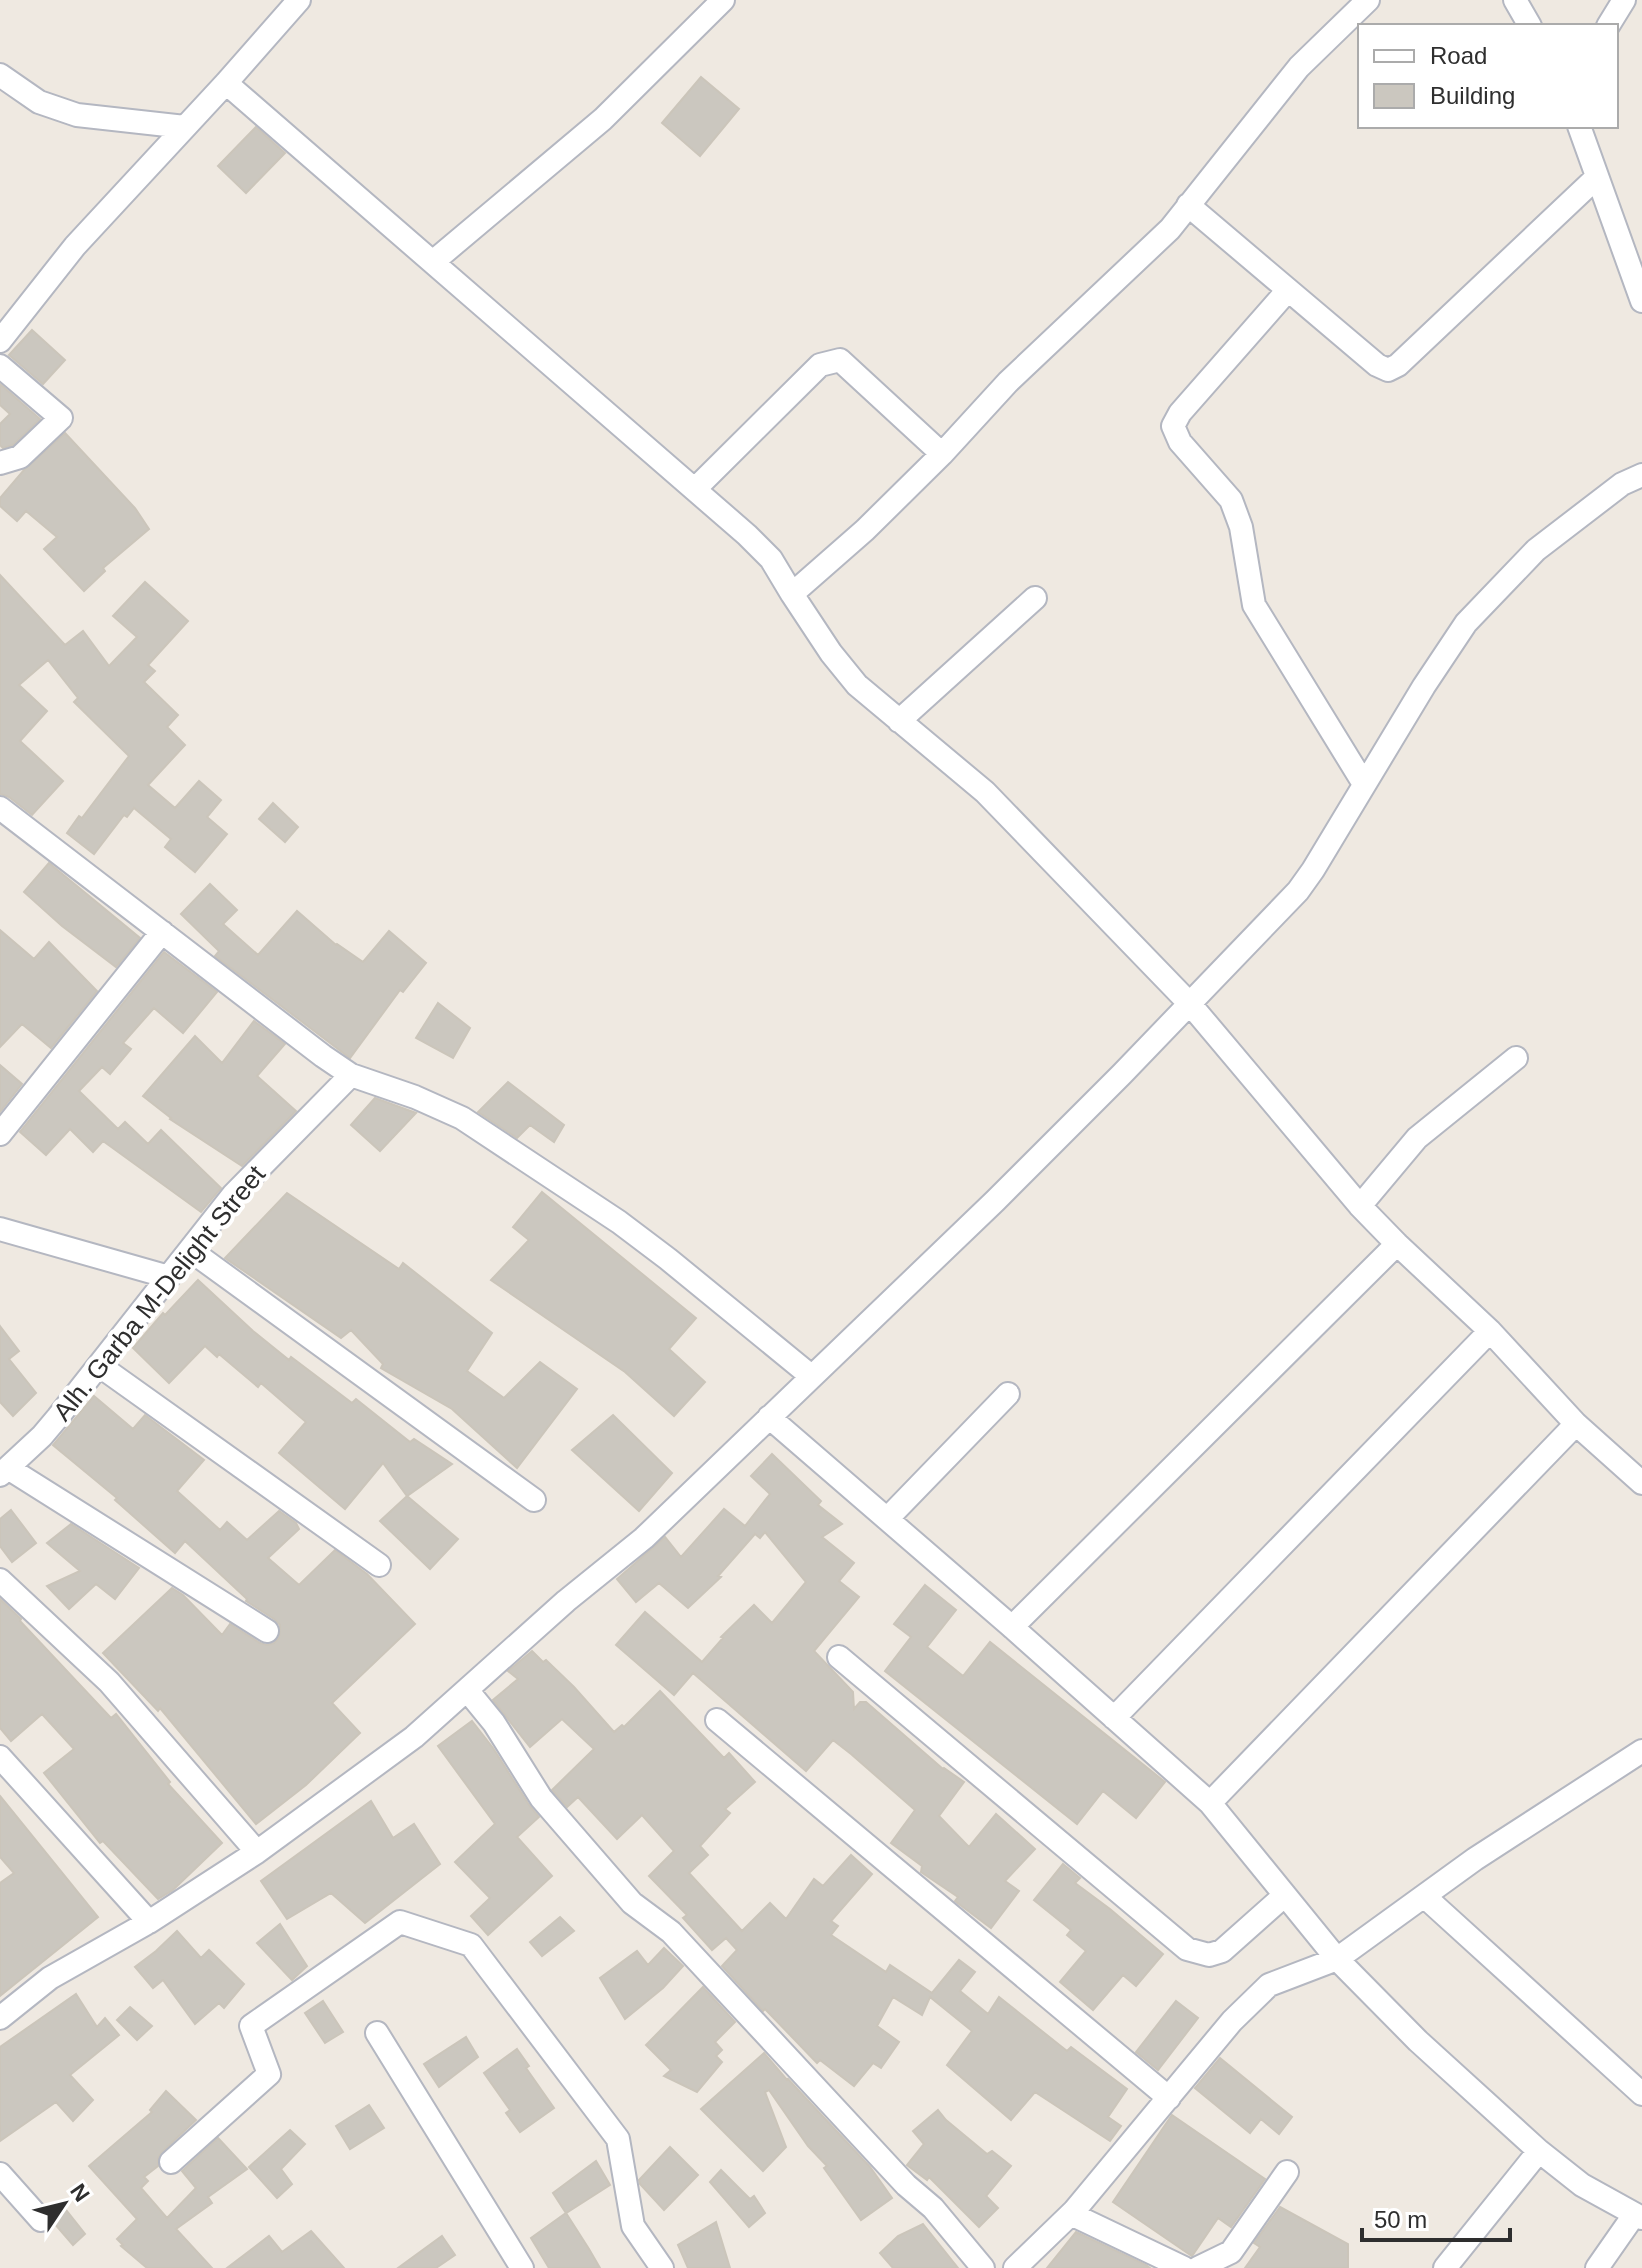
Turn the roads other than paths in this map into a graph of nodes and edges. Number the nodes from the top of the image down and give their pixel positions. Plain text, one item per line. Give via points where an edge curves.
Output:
1 (299, 0) edge
2 (723, 0) edge
3 (1368, 0) edge
4 (1515, 0) edge
5 (1624, 0) edge
6 (1529, 24) edge
7 (1609, 24) edge
8 (0, 75) edge
9 (226, 83) junction
10 (185, 127) junction
11 (1580, 128) edge
12 (1597, 177) junction
13 (1188, 205) junction
14 (434, 261) junction
15 (1288, 290) junction
16 (1642, 301) edge
17 (0, 341) edge
18 (0, 366) edge
19 (942, 454) junction
20 (0, 463) edge
21 (1642, 475) edge
22 (695, 489) junction
23 (792, 594) junction
24 (1035, 598) dead end
25 (899, 721) junction
26 (1364, 784) junction
27 (0, 808) edge
28 (162, 932) junction
29 (1190, 1004) junction
30 (1516, 1058) dead end
31 (351, 1075) junction
32 (0, 1134) edge
33 (1360, 1206) junction
34 (0, 1229) edge
35 (1397, 1244) junction
36 (190, 1250) junction
37 (169, 1277) junction
38 (1490, 1331) junction
39 (100, 1366) junction
40 (811, 1376) junction
41 (1008, 1394) dead end
42 (769, 1417) junction
43 (1576, 1424) junction
44 (4, 1471) edge
45 (1642, 1483) edge
46 (534, 1500) dead end
47 (887, 1519) junction
48 (379, 1565) dead end
49 (0, 1580) edge
50 (1012, 1627) junction
51 (267, 1631) dead end
52 (839, 1657) dead end
53 (467, 1690) junction
54 (1114, 1718) junction
55 (717, 1720) dead end
56 (1642, 1751) edge
57 (0, 1757) edge
58 (1210, 1803) junction
59 (257, 1852) junction
60 (1285, 1895) junction
61 (1424, 1896) junction
62 (149, 1922) junction
63 (1337, 1959) junction
64 (0, 2018) edge
65 (377, 2033) dead end
66 (1642, 2094) edge
67 (1169, 2098) junction
68 (1539, 2151) junction
69 (171, 2162) dead end
70 (1287, 2172) dead end
71 (0, 2174) edge
72 (1071, 2214) junction
73 (1638, 2217) edge
74 (41, 2220) dead end
75 (522, 2268) edge
76 (662, 2268) edge
77 (983, 2268) edge
78 (1015, 2268) edge
79 (1184, 2268) edge
80 (1198, 2268) edge
81 (1445, 2268) edge
82 (1597, 2268) edge

1 - 9 street
2 - 14 street via 603,119
3 - 13 street via 1299,67
4 - 6 street
5 - 7 street
8 - 10 street via 39,102 77,115
9 - 10 street
9 - 14 street
10 - 17 street via 75,246
11 - 12 street
12 - 15 street via 1388,370
12 - 16 street
13 - 15 street
13 - 19 street via 1170,229 1008,382
14 - 22 street
15 - 26 street via 1173,426 1180,442 1231,500 1254,605
18 - 20 street via 61,418 20,457
19 - 22 street via 840,360 820,365
19 - 23 street
21 - 26 street via 1622,484 1536,550 1466,623
22 - 23 street via 771,559
23 - 25 street via 857,685
24 - 25 street
25 - 29 street via 985,792
26 - 29 street via 1298,891
27 - 28 street
28 - 31 street
28 - 32 street
29 - 33 street
29 - 40 street
30 - 33 street via 1417,1138
31 - 36 street, Alh. Garba M-Delight Street via 233,1195
31 - 40 street via 462,1118 644,1240
33 - 35 street
34 - 37 street
35 - 38 street
35 - 50 street
36 - 37 street, Alh. Garba M-Delight Street
36 - 46 street
37 - 39 street, Alh. Garba M-Delight Street
38 - 43 street
38 - 54 street
39 - 44 street, Alh. Garba M-Delight Street via 42,1436
39 - 48 street
40 - 42 street
41 - 47 street
42 - 47 street
42 - 53 street via 671,1514
43 - 45 street
43 - 58 street
44 - 51 street
47 - 50 street
49 - 59 street via 109,1682
50 - 54 street
52 - 60 street via 1187,1949 1209,1955 1222,1951
53 - 59 street via 414,1737
53 - 77 street via 541,1798 632,1903 671,1932 933,2208
54 - 58 street
55 - 67 street
56 - 61 street
57 - 62 street
58 - 60 street
59 - 62 street
60 - 63 street
61 - 63 street
61 - 66 street
62 - 64 street via 50,1978
63 - 67 street via 1269,1985
63 - 68 street
65 - 75 street
67 - 72 street
68 - 73 street via 1582,2185
68 - 81 street
69 - 76 street via 269,2074 251,2026 400,1922 471,1945 563,2066 618,2139 633,2226
70 - 80 street via 1231,2252
71 - 74 street
72 - 78 street
72 - 79 street
73 - 82 street

